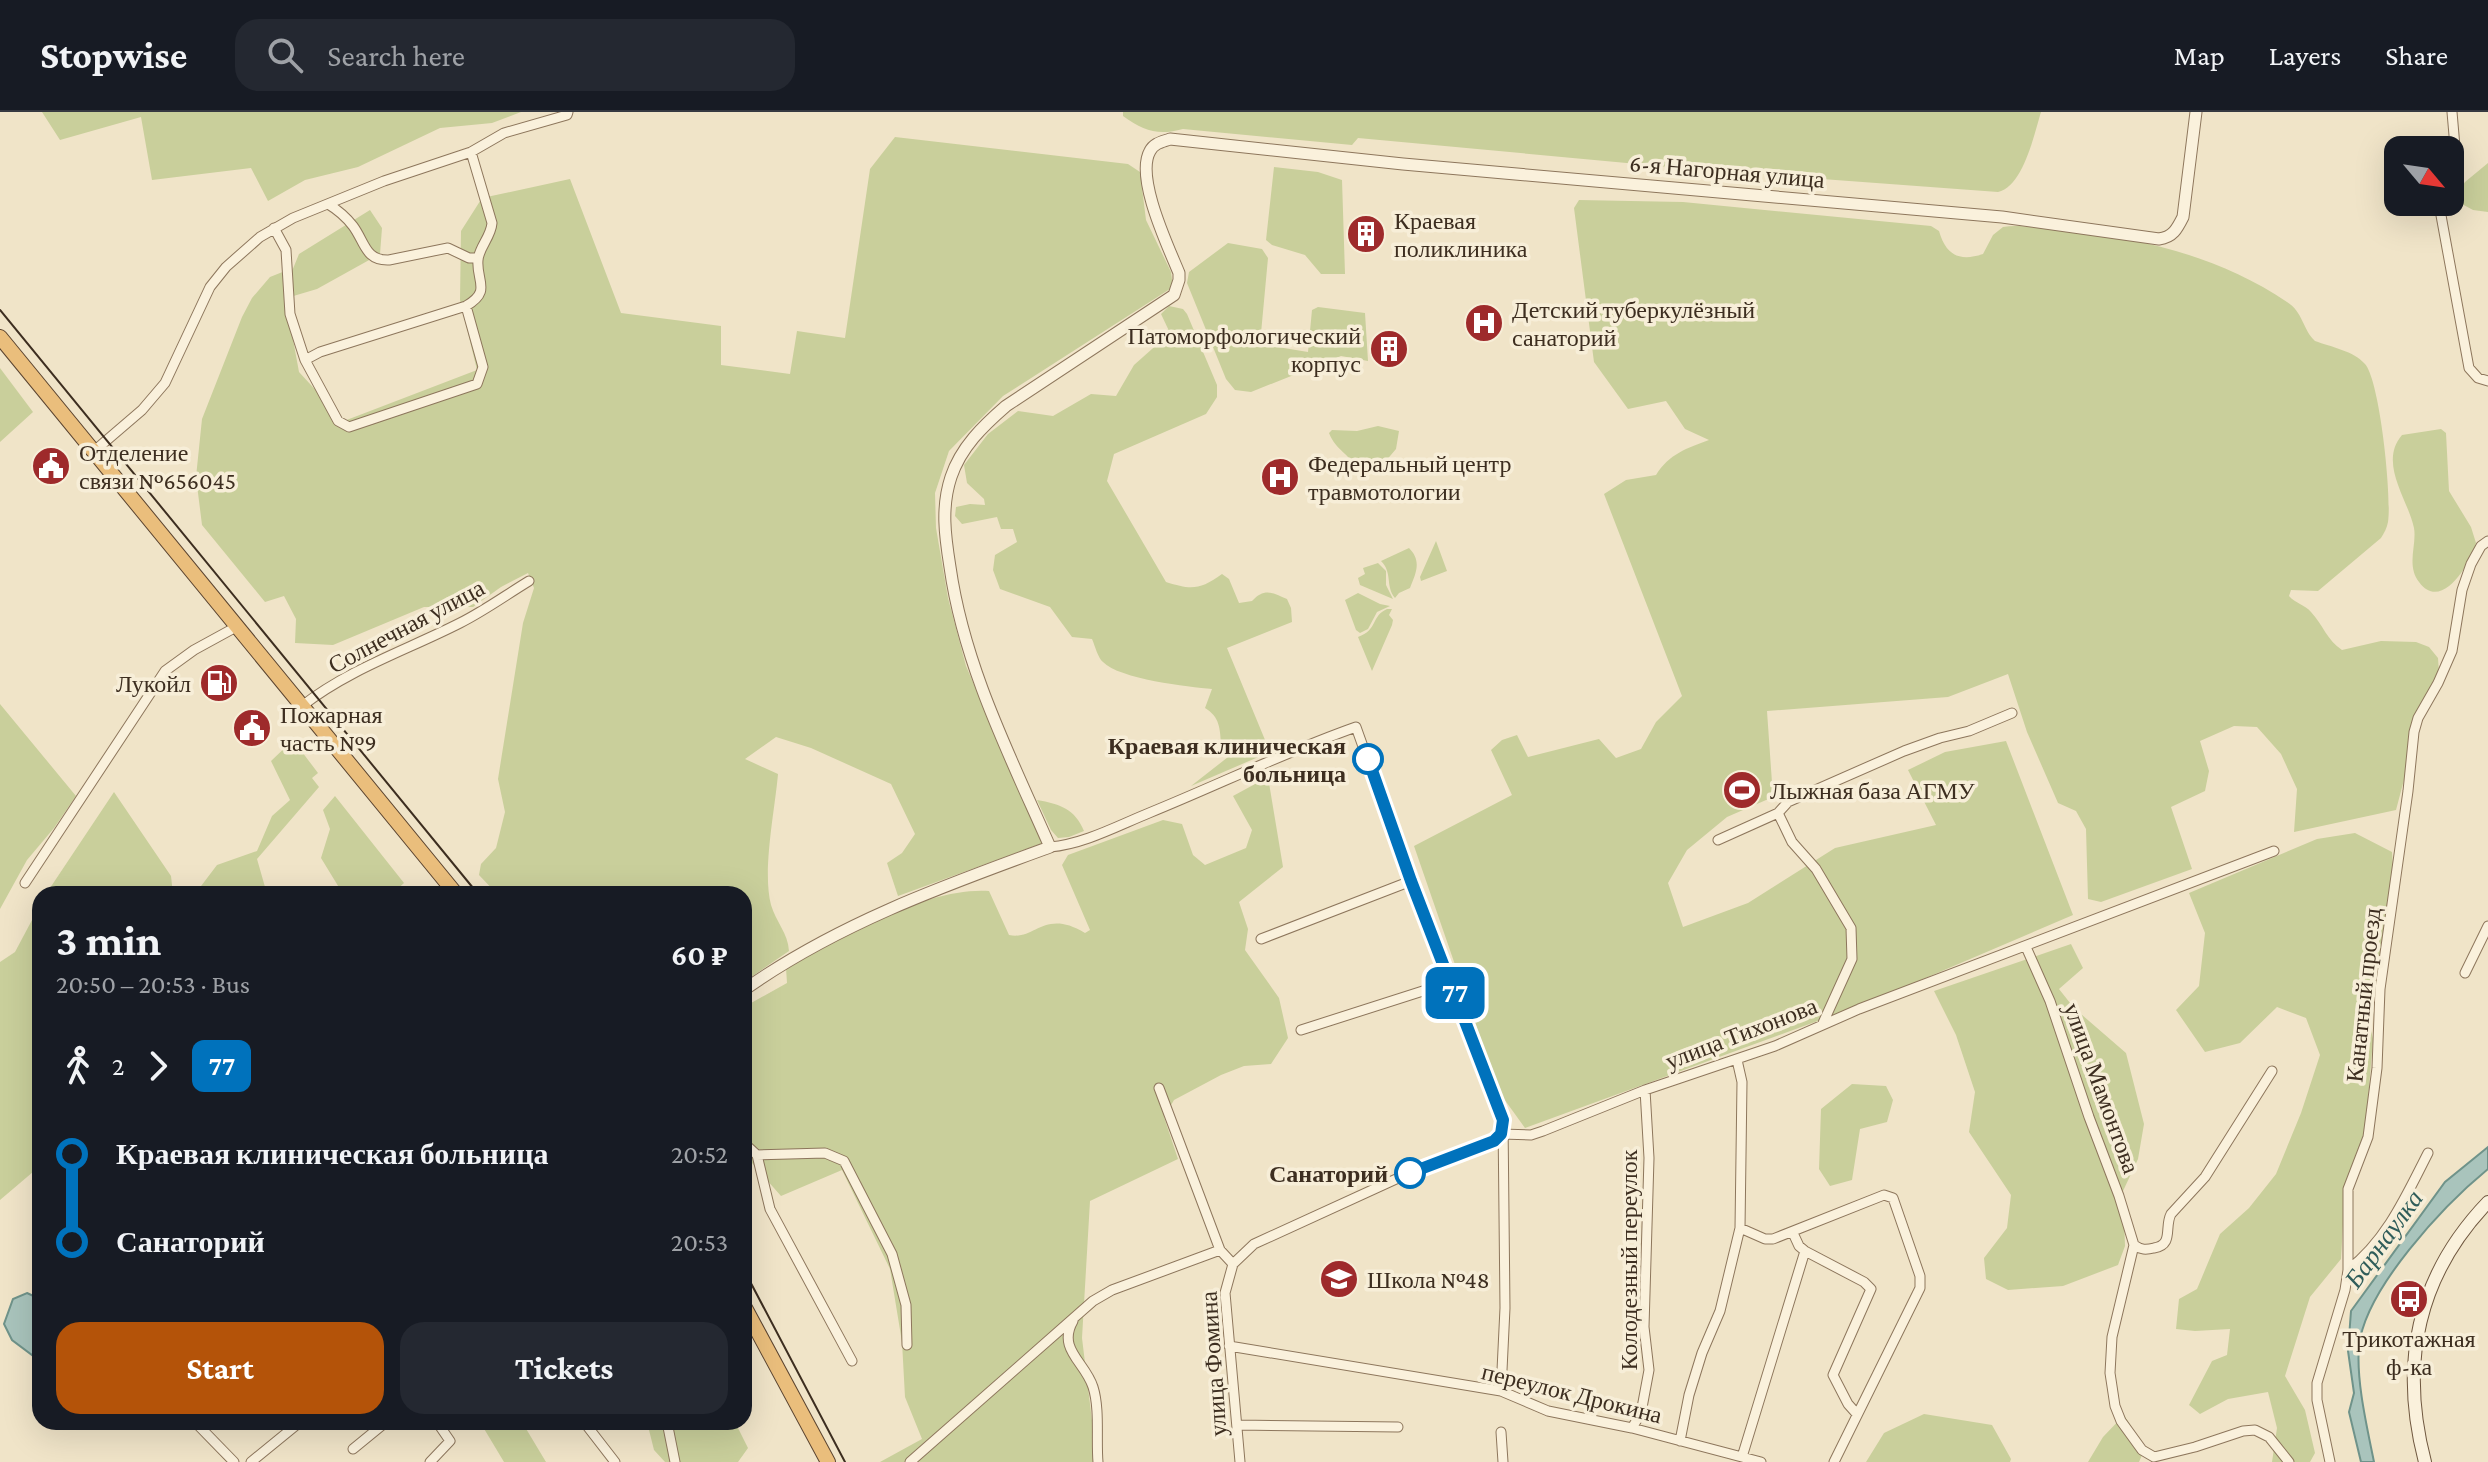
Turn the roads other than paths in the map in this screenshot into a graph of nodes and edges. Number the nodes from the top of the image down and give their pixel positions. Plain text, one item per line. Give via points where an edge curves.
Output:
1 (568, 112) edge
2 (2196, 112) edge
3 (2452, 112) edge
4 (2454, 136) edge
5 (471, 152) junction
6 (328, 204) junction
7 (2441, 216) edge
8 (274, 228) junction
9 (478, 258) junction
10 (466, 306) junction
11 (0, 337) edge
12 (305, 360) junction
13 (2488, 381) edge
14 (93, 452) junction
15 (2488, 541) edge
16 (529, 581) dead end
17 (236, 627) junction
18 (302, 706) junction
19 (2012, 713) dead end
20 (1778, 813) junction
21 (1718, 840) dead end
22 (1050, 847) junction
23 (2274, 851) dead end
24 (1411, 881) junction
25 (25, 883) dead end
26 (449, 886) edge
27 (2488, 926) edge
28 (1261, 939) dead end
29 (2026, 947) junction
30 (2465, 973) dead end
31 (1451, 982) junction
32 (752, 985) edge
33 (1823, 1023) junction
34 (1301, 1030) dead end
35 (1737, 1060) junction
36 (2272, 1071) dead end
37 (1159, 1088) dead end
38 (1645, 1090) junction
39 (1501, 1134) junction
40 (752, 1150) edge
41 (2428, 1153) dead end
42 (757, 1155) junction
43 (2488, 1202) edge
44 (1740, 1228) junction
45 (1793, 1233) junction
46 (2134, 1245) junction
47 (1220, 1250) junction
48 (1805, 1251) junction
49 (1233, 1264) junction
50 (2348, 1270) junction
51 (1075, 1318) junction
52 (752, 1321) edge
53 (907, 1345) dead end
54 (1229, 1346) junction
55 (852, 1361) dead end
56 (1501, 1391) junction
57 (1856, 1413) junction
58 (1238, 1425) junction
59 (1398, 1427) dead end
60 (1632, 1428) junction
61 (203, 1430) edge
62 (290, 1430) edge
63 (376, 1430) edge
64 (442, 1430) edge
65 (590, 1430) edge
66 (669, 1430) edge
67 (1501, 1432) dead end
68 (1680, 1441) junction
69 (353, 1449) dead end
70 (1742, 1457) junction
71 (234, 1462) edge
72 (251, 1462) edge
73 (430, 1462) edge
74 (615, 1462) edge
75 (675, 1462) edge
76 (828, 1462) edge
77 (910, 1462) edge
78 (1098, 1462) edge
79 (1240, 1462) edge
80 (1503, 1462) edge
81 (1761, 1462) edge
82 (1834, 1462) edge
83 (2289, 1462) edge
84 (2330, 1462) edge
85 (2425, 1462) edge

1 - 5 street via 504,133
2 - 22 street, 6-я Нагорная улица via 2183,217 2175,232 2159,239 2002,217 1170,139 1151,148 1145,168 1179,273 1174,295 982,427 961,453 946,495 945,537 961,628
3 - 4 street
5 - 6 street
5 - 9 street via 492,223
6 - 8 street
6 - 9 street via 355,228 366,252 379,259 448,248
7 - 13 street via 2469,368
8 - 12 street via 286,250 290,314
8 - 14 street via 219,276 165,383
9 - 10 street via 482,284
10 - 12 street
10 - 12 street via 483,367 477,384 349,427 338,421
11 - 14 highway
14 - 17 highway
15 - 50 street, Канатный проезд via 2471,564 2452,651 2414,732 2380,989 2369,1124 2348,1189
16 - 18 street, Солнечная улица via 462,623 370,665
17 - 18 highway
17 - 25 street via 165,671
18 - 26 highway
19 - 20 street via 1904,751 1788,802
20 - 21 street
20 - 33 street via 1851,928 1852,959
22 - 24 street via 1110,829 1356,727
22 - 32 street via 875,914 805,949
23 - 29 street, улица Тихонова
24 - 28 street
24 - 31 street
27 - 30 street
29 - 33 street, улица Тихонова
29 - 46 street, улица Мамонтова via 2050,1001
31 - 34 street
31 - 39 street via 1503,1120
33 - 35 street, улица Тихонова
35 - 38 street, улица Тихонова
35 - 44 street via 1742,1082
36 - 46 street via 2205,1177 2171,1214 2167,1242 2142,1250
37 - 47 street
38 - 39 street, улица Тихонова via 1531,1135
38 - 60 street, Колодезный переулок via 1649,1189 1644,1327 1649,1370 1641,1413
39 - 49 street, улица Тихонова via 1254,1244
39 - 56 street
40 - 42 street
41 - 50 street via 2394,1221
42 - 53 street via 825,1153 844,1161 892,1254 906,1305
42 - 55 street via 770,1209
43 - 85 main road via 2453,1245 2421,1313 2414,1385
44 - 45 street via 1765,1239
44 - 68 street
45 - 48 street
45 - 57 street via 1884,1195 1893,1198 1920,1288
46 - 83 street via 2112,1337 2110,1373 2115,1406 2130,1436 2154,1457 2255,1430 2269,1437
47 - 49 street
47 - 51 street via 1112,1290
48 - 57 street via 1871,1289 1833,1375
48 - 70 street
49 - 54 street, улица Фомина via 1225,1293
50 - 84 street, Канатный проезд via 2317,1383
51 - 77 street
51 - 78 street via 1068,1346 1094,1391
52 - 76 highway
54 - 56 street, переулок Дрокина
54 - 58 street, улица Фомина
56 - 60 street, переулок Дрокина via 1548,1411
57 - 82 street
58 - 59 street
58 - 79 street, улица Фомина
60 - 68 street, переулок Дрокина
61 - 71 street
62 - 72 street
63 - 69 street
64 - 73 street via 450,1441
65 - 74 street
66 - 75 street
67 - 80 street
68 - 70 street, переулок Дрокина
70 - 81 street, переулок Дрокина

